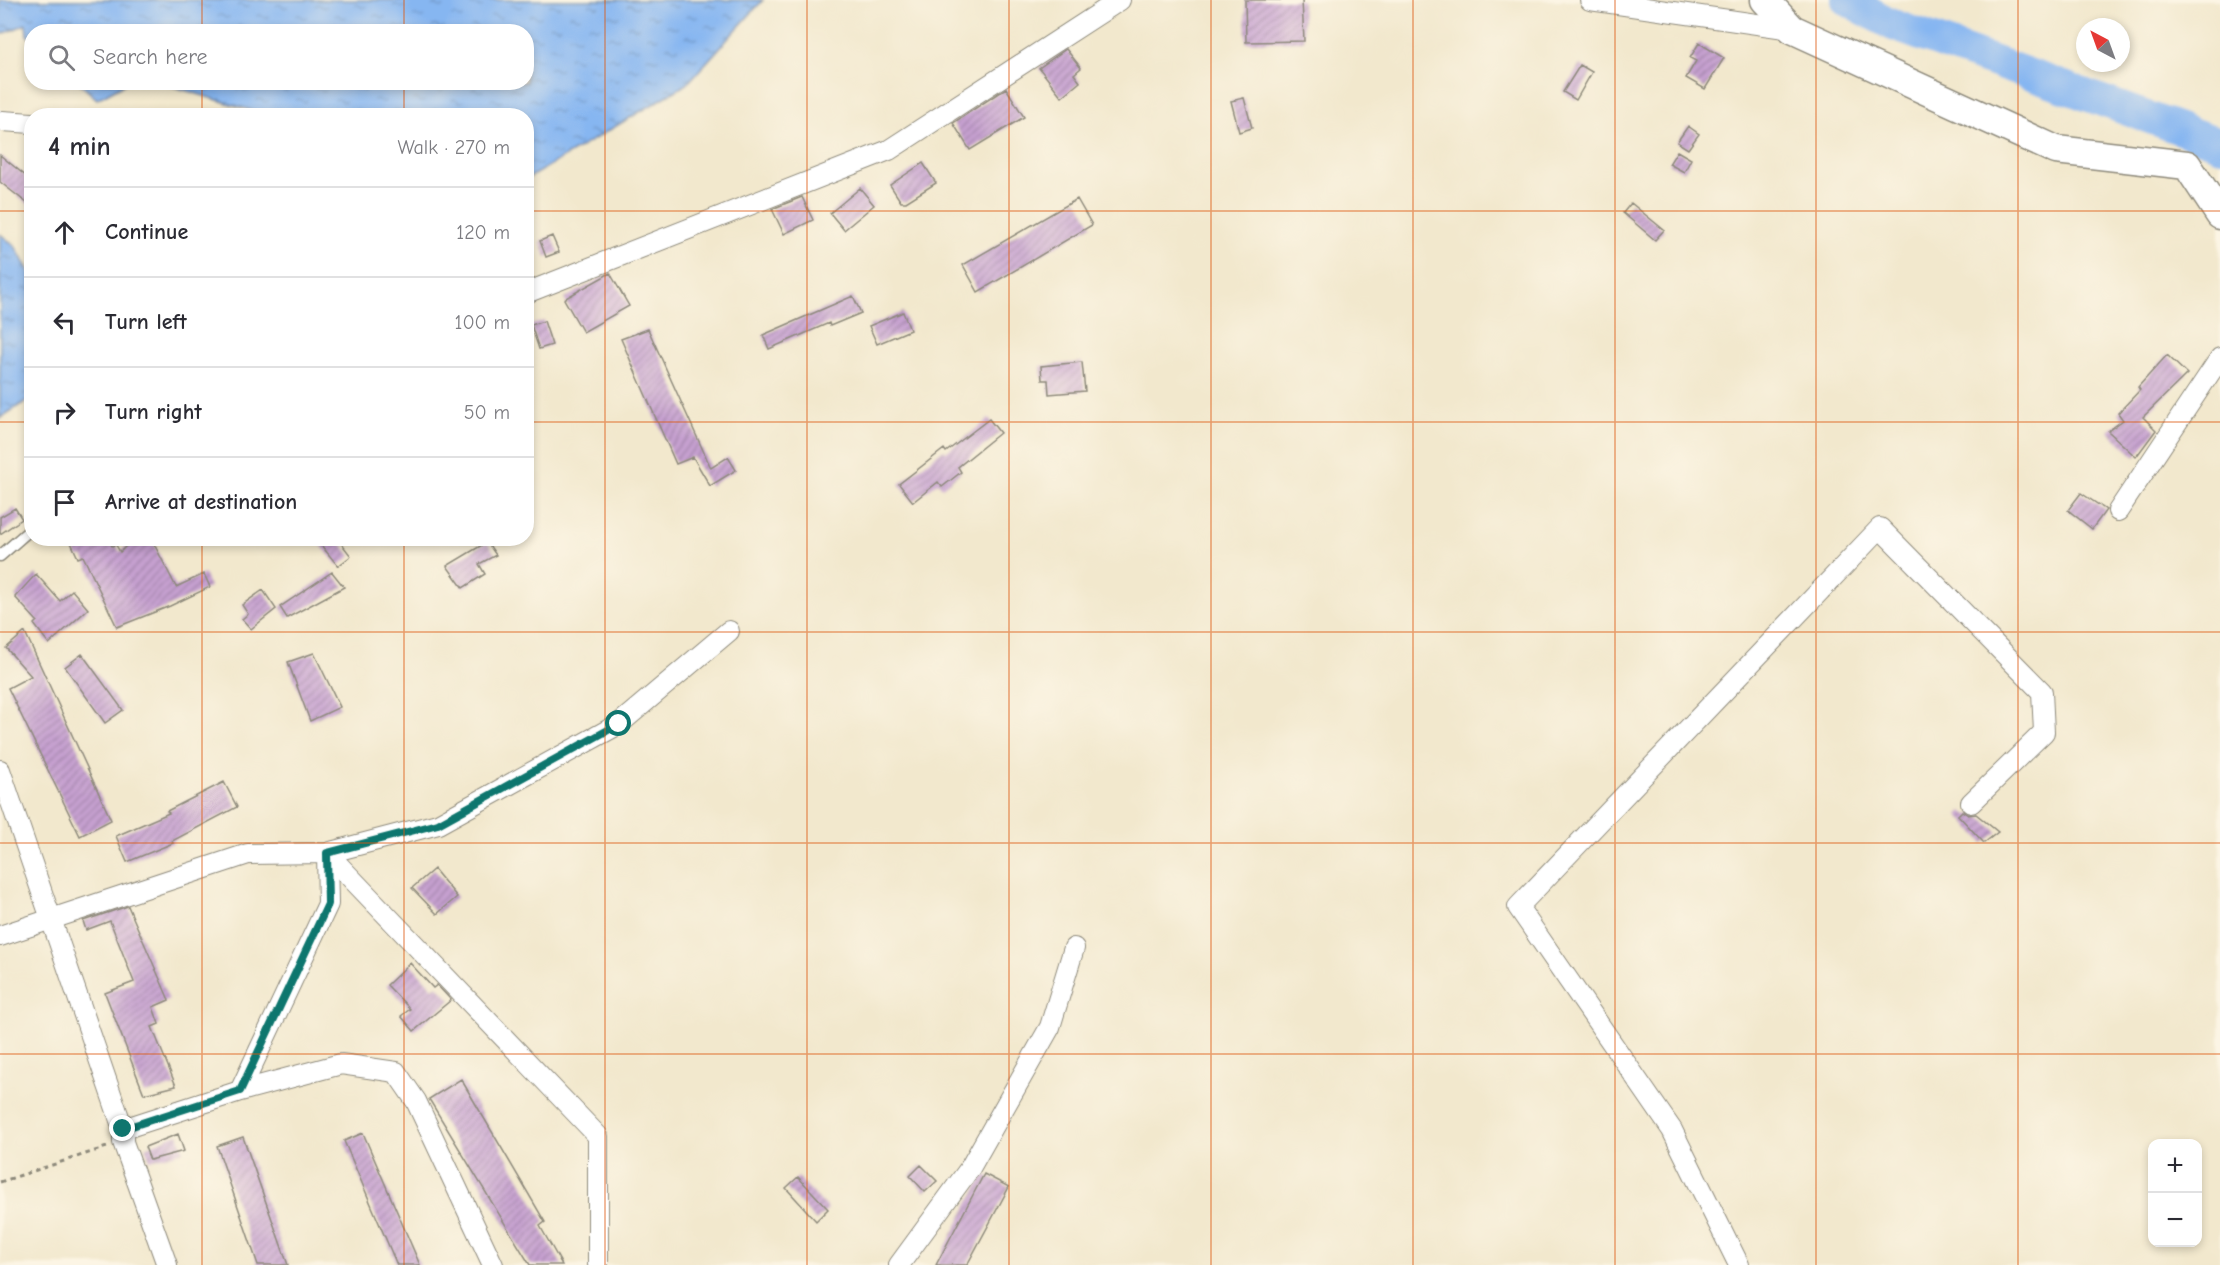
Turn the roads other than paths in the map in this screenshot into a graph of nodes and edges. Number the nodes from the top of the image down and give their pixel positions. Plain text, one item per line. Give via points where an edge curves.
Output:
1 (1120, 0) edge
2 (1590, 0) edge
3 (1765, 0) edge
4 (1792, 29) junction
5 (2, 121) dead end
6 (24, 122) edge
7 (2220, 215) edge
8 (534, 290) edge
9 (2220, 358) edge
10 (2118, 511) dead end
11 (24, 535) edge
12 (0, 556) edge
13 (729, 631) dead end
14 (1, 775) edge
15 (1971, 803) dead end
16 (327, 853) junction
17 (51, 919) junction
18 (0, 936) edge
19 (1074, 948) dead end
20 (240, 1091) junction
21 (123, 1136) junction
22 (166, 1265) edge
23 (493, 1265) edge
24 (598, 1265) edge
25 (898, 1265) edge
26 (1739, 1265) edge

1 - 8 street via 889,150
2 - 4 street
3 - 4 street
4 - 7 street via 2056,150 2187,165
5 - 6 street
9 - 10 street
11 - 12 lane
13 - 16 street via 619,724 549,763 438,824
14 - 17 street
15 - 26 street via 2044,732 2042,692 1880,528 1518,907 1672,1130
16 - 17 street via 248,854
16 - 20 street via 328,904
16 - 24 street via 598,1136
17 - 18 street
17 - 21 street
19 - 25 street via 1050,1027 970,1168
20 - 21 street
20 - 23 street via 341,1064 396,1072 416,1101
21 - 22 street

